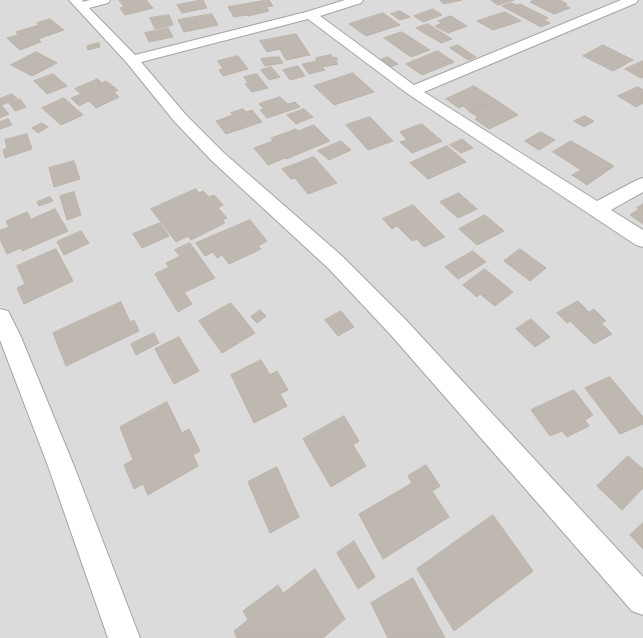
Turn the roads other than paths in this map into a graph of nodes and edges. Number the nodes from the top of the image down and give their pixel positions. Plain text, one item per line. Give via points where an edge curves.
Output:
1 (104, 0) edge
2 (357, 0) edge
3 (632, 0) edge
4 (78, 3) edge
5 (310, 15) junction
6 (132, 60) junction
7 (413, 91) junction
8 (643, 184) edge
9 (596, 209) junction
10 (643, 240) edge
11 (0, 318) edge
12 (643, 600) edge
13 (124, 638) edge

1 - 4 street
2 - 5 street
3 - 7 street
4 - 6 street
5 - 6 street
5 - 7 street
6 - 12 street via 180,118 218,157 335,262 398,327
7 - 9 street
8 - 9 street
9 - 10 street
11 - 13 street via 10,337 61,466

